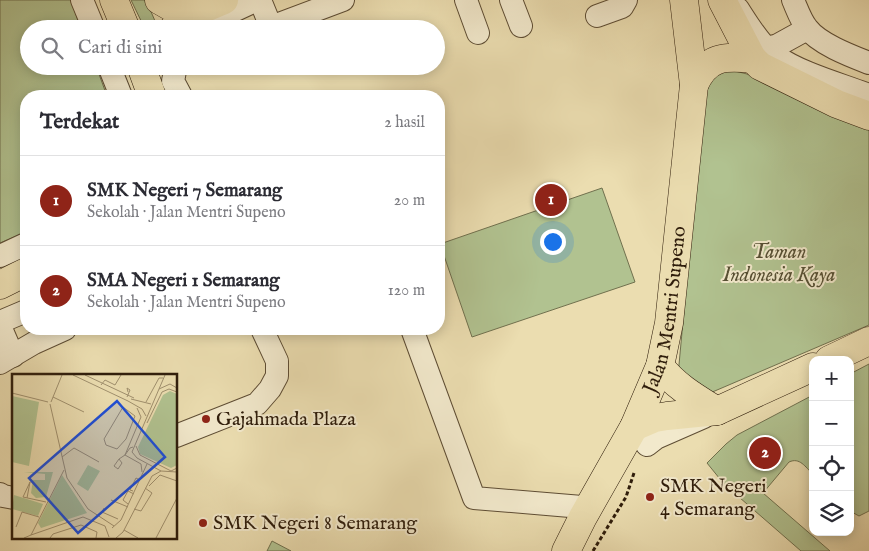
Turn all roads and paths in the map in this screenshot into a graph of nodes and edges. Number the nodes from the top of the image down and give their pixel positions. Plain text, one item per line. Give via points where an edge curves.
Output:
1 (82, 0) edge
2 (114, 0) edge
3 (159, 0) edge
4 (224, 0) edge
5 (259, 0) edge
6 (343, 0) edge
7 (466, 0) edge
8 (511, 0) edge
9 (626, 0) edge
10 (684, 0) edge
11 (722, 0) edge
12 (733, 0) edge
13 (793, 0) edge
14 (596, 16) dead end
15 (90, 20) edge
16 (122, 20) edge
17 (202, 20) edge
18 (268, 20) edge
19 (292, 20) edge
20 (521, 26) dead end
21 (807, 29) junction
22 (478, 33) dead end
23 (760, 54) junction
24 (869, 63) edge
25 (113, 75) edge
26 (144, 75) edge
27 (174, 75) edge
28 (694, 85) junction
29 (119, 90) edge
30 (150, 90) edge
31 (178, 90) edge
32 (869, 95) edge
33 (869, 116) edge
34 (20, 247) edge
35 (0, 256) edge
36 (20, 275) edge
37 (0, 285) edge
38 (20, 314) edge
39 (0, 322) edge
40 (0, 326) edge
41 (52, 335) edge
42 (265, 335) edge
43 (414, 335) edge
44 (869, 341) edge
45 (869, 346) edge
46 (837, 356) edge
47 (845, 356) edge
48 (6, 360) edge
49 (660, 366) junction
50 (809, 371) edge
51 (809, 371) edge
52 (717, 411) junction
53 (178, 435) edge
54 (641, 436) junction
55 (0, 494) edge
56 (12, 498) edge
57 (583, 517) junction
58 (566, 551) edge
59 (594, 551) edge

1 - 15 street
2 - 16 main road
3 - 17 main road
4 - 17 main road
5 - 17 street via 214,20
5 - 18 street
6 - 19 street
7 - 22 street
8 - 20 street
9 - 14 street via 622,7
10 - 28 main road, Jalan Mentri Supeno
11 - 23 main road
12 - 23 street
13 - 21 street
21 - 23 street
21 - 24 street via 823,42
23 - 28 main road via 716,60 700,72
23 - 32 street via 772,54 835,84
23 - 33 main road via 769,71
25 - 29 street
26 - 30 main road
27 - 31 street via 173,81
28 - 49 main road, Jalan Mentri Supeno via 669,323
34 - 35 street
36 - 37 main road
38 - 39 street
40 - 48 street
41 - 48 street
42 - 53 street via 277,361 278,376 270,389 257,404
43 - 57 street via 474,498 582,507
44 - 46 main road
45 - 47 street
49 - 52 main road via 682,389
49 - 54 main road, Jalan Mentri Supeno
50 - 52 main road, Jalan Mentri Supeno
51 - 54 street, Jalan Mentri Supeno via 656,438
52 - 54 main road, Jalan Mentri Supeno via 655,418
54 - 57 main road
54 - 59 path via 636,468 626,496
55 - 56 street
57 - 58 main road

